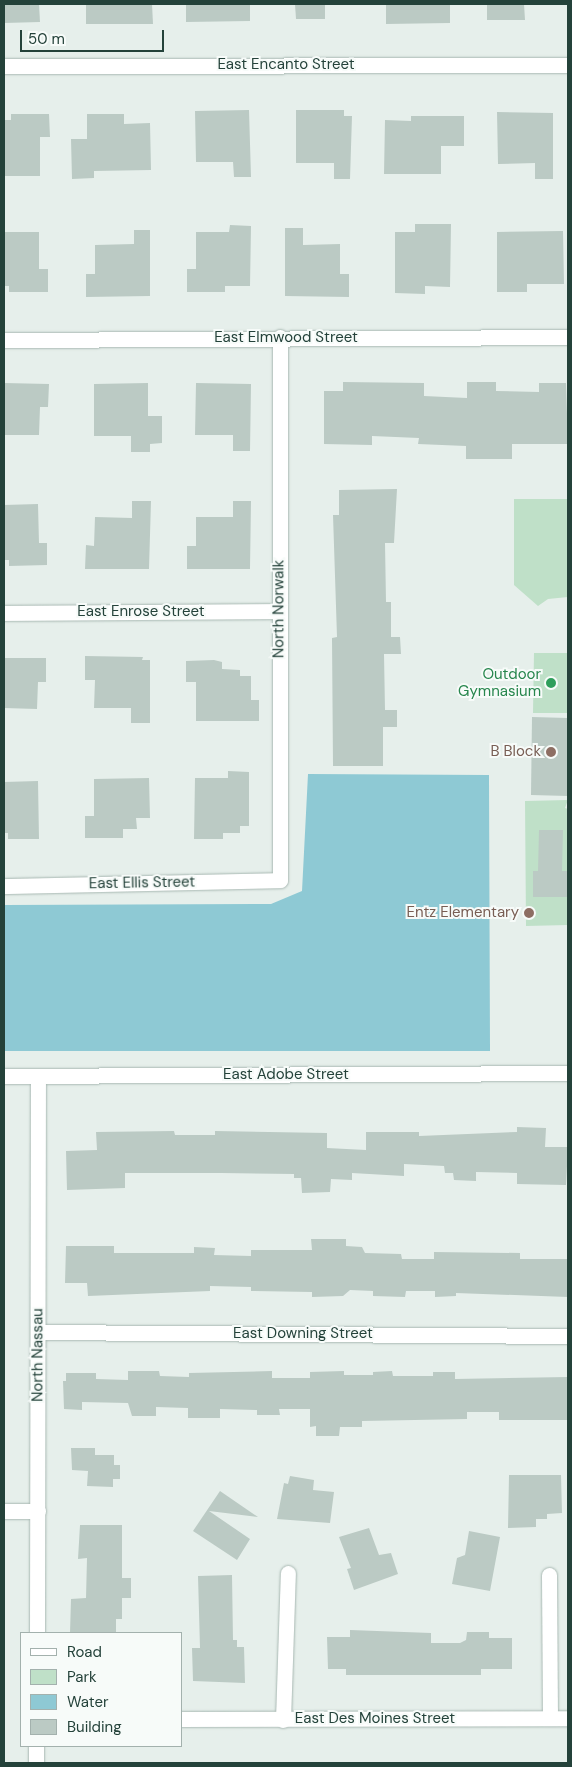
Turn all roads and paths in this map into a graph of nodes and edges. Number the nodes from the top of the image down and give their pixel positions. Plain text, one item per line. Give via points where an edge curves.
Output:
1 (568, 65) edge
2 (4, 66) edge
3 (280, 337) junction
4 (568, 337) edge
5 (4, 340) edge
6 (278, 611) junction
7 (4, 613) edge
8 (280, 880) joint
9 (4, 886) edge
10 (568, 1073) edge
11 (4, 1076) edge
12 (38, 1076) junction
13 (38, 1332) junction
14 (568, 1336) edge
15 (4, 1511) edge
16 (38, 1511) junction
17 (288, 1573) dead end
18 (550, 1574) dead end
19 (37, 1632) edge
20 (550, 1718) junction
21 (568, 1718) edge
22 (182, 1719) edge
23 (283, 1720) junction
24 (36, 1747) edge
25 (36, 1763) edge

1 - 2 street, East Encanto Street
3 - 4 street, East Elmwood Street
3 - 5 street, East Elmwood Street
3 - 6 street, North Norwalk
6 - 7 street, East Enrose Street
6 - 8 street, North Norwalk
8 - 9 street, East Ellis Street
10 - 12 street, East Adobe Street
11 - 12 street, East Adobe Street
12 - 13 street, North Nassau
13 - 14 street, East Downing Street
13 - 16 street, North Nassau
15 - 16 street
16 - 19 street, North Nassau
17 - 23 street
18 - 20 street
20 - 21 street, East Des Moines Street
20 - 23 street, East Des Moines Street
22 - 23 street, East Des Moines Street
24 - 25 street

